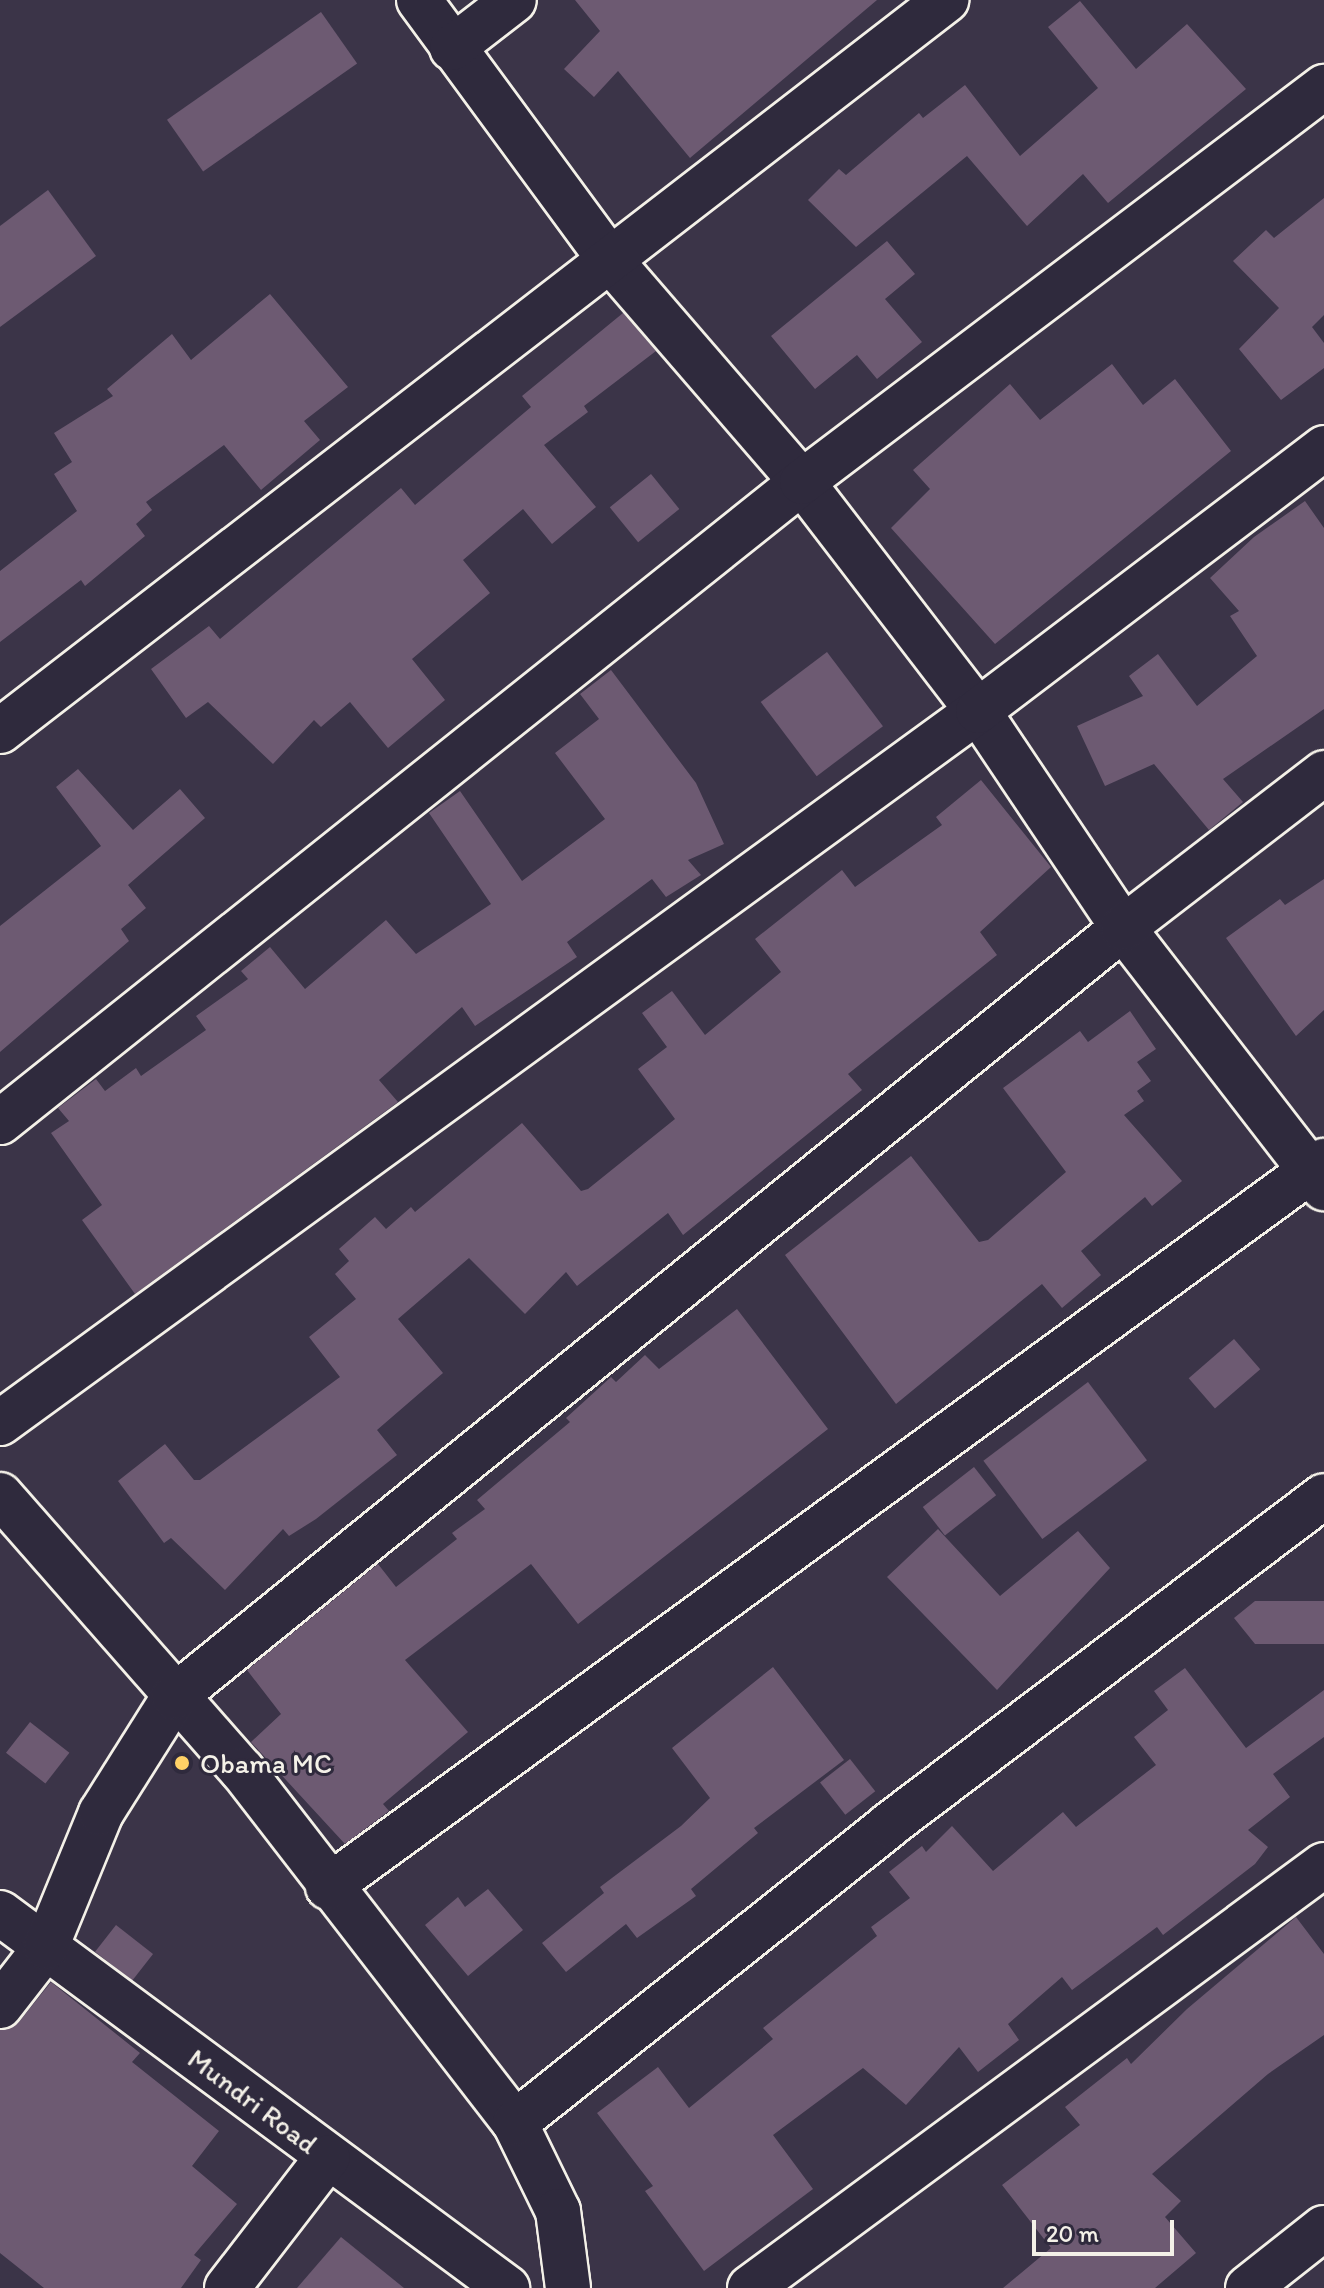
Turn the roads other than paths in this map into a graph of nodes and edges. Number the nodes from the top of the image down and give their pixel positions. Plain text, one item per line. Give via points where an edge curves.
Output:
1 (419, 0) edge
2 (514, 0) edge
3 (946, 0) edge
4 (452, 48) junction
5 (1324, 87) edge
6 (611, 261) junction
7 (1324, 448) edge
8 (802, 482) junction
9 (978, 711) junction
10 (0, 731) edge
11 (1324, 773) edge
12 (1123, 928) junction
13 (0, 1122) edge
14 (1320, 1173) edge
15 (0, 1423) edge
16 (0, 1495) edge
17 (1324, 1496) edge
18 (174, 1697) junction
19 (1324, 1865) edge
20 (328, 1887) junction
21 (0, 1913) edge
22 (46, 1947) junction
23 (0, 2006) edge
24 (515, 2123) junction
25 (328, 2157) junction
26 (1324, 2228) edge
27 (227, 2288) edge
28 (507, 2288) edge
29 (568, 2288) edge
30 (750, 2288) edge
31 (1248, 2288) edge

1 - 4 street
2 - 4 street
3 - 6 street
4 - 6 street
5 - 8 street
6 - 8 street
6 - 10 street
7 - 9 street
8 - 9 street
8 - 13 street
9 - 12 street
9 - 15 street
11 - 12 street
12 - 14 street
12 - 18 street
14 - 20 street
16 - 18 street
17 - 24 street via 889,1825
18 - 20 street via 242,1770
18 - 22 street via 101,1813
19 - 30 street
20 - 24 street
21 - 22 street, Mundri Road
22 - 23 street
22 - 25 street, Mundri Road
24 - 29 street via 558,2211
25 - 27 street
25 - 28 street, Mundri Road
26 - 31 street

